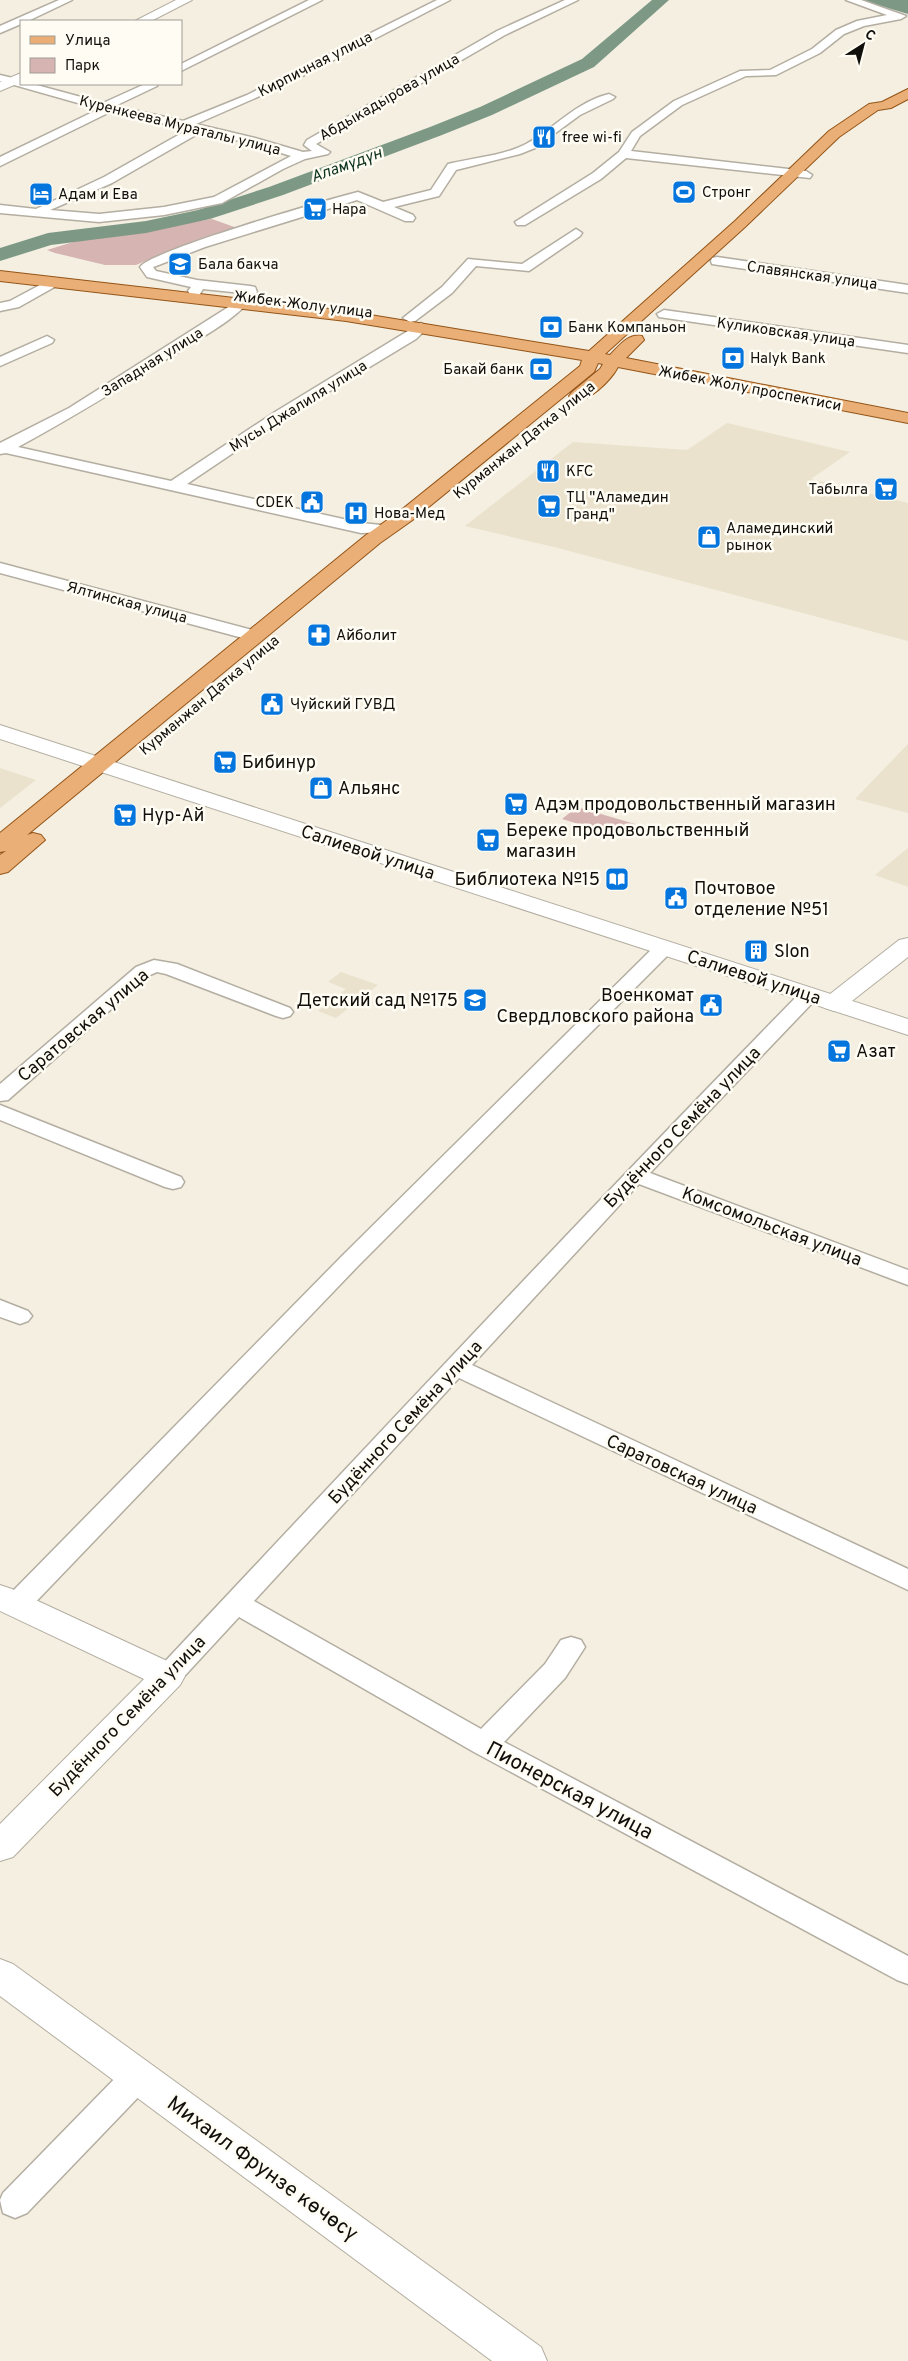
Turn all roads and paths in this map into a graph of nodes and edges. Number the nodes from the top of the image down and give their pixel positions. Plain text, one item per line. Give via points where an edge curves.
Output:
1 (66, 0) edge
2 (186, 0) edge
3 (317, 0) edge
4 (445, 0) edge
5 (851, 0) edge
6 (546, 1) dead end
7 (568, 2) edge
8 (904, 16) edge
9 (22, 20) edge
10 (143, 20) edge
11 (20, 21) edge
12 (0, 30) edge
13 (182, 68) edge
14 (11, 79) edge
15 (31, 85) edge
16 (151, 85) edge
17 (0, 87) edge
18 (908, 93) edge
19 (609, 97) dead end
20 (106, 108) junction
21 (184, 125) junction
22 (198, 129) junction
23 (623, 154) junction
24 (302, 156) junction
25 (0, 162) edge
26 (799, 174) junction
27 (382, 206) junction
28 (0, 209) edge
29 (38, 213) junction
30 (409, 218) dead end
31 (521, 222) dead end
32 (576, 233) dead end
33 (717, 261) junction
34 (1, 273) edge
35 (53, 282) junction
36 (196, 288) junction
37 (908, 289) edge
38 (243, 300) junction
39 (0, 307) edge
40 (664, 314) junction
41 (416, 323) junction
42 (47, 340) dead end
43 (908, 349) edge
44 (607, 355) junction
45 (0, 362) edge
46 (908, 409) edge
47 (908, 418) edge
48 (1, 448) edge
49 (174, 486) junction
50 (385, 529) junction
51 (0, 568) edge
52 (254, 636) junction
53 (0, 732) edge
54 (108, 768) junction
55 (0, 845) edge
56 (0, 867) edge
57 (908, 945) edge
58 (664, 948) junction
59 (809, 995) junction
60 (834, 1003) junction
61 (283, 1012) dead end
62 (908, 1028) edge
63 (0, 1095) edge
64 (0, 1112) edge
65 (635, 1175) junction
66 (173, 1182) dead end
67 (908, 1278) edge
68 (456, 1367) junction
69 (908, 1580) edge
70 (9, 1601) edge
71 (235, 1602) junction
72 (571, 1646) dead end
73 (168, 1676) junction
74 (484, 1744) junction
75 (0, 1847) edge
76 (908, 1972) edge
77 (0, 1975) edge
78 (138, 2076) junction
79 (14, 2203) dead end
80 (526, 2361) edge

1 - 9 street
2 - 10 main road
3 - 13 street
4 - 21 street, Кирпичная улица via 232,108
5 - 8 street
6 - 7 street
7 - 24 street, Абдыкадырова улица via 501,33 369,108 311,142 310,145 324,152
8 - 23 street via 861,22 840,32 816,51 772,73 744,73 678,103 636,134
11 - 12 street
14 - 17 main road
15 - 20 street, Куренкеева Мураталы улица
16 - 20 street
18 - 26 main road, Курманжан Датка улица via 886,105 886,109
19 - 27 street via 576,113 531,146 452,166 435,193
20 - 21 street, Куренкеева Мураталы улица
20 - 25 street
21 - 22 street, Куренкеева Мураталы улица
22 - 24 street, Куренкеева Мураталы улица via 251,140
22 - 29 street via 108,180
23 - 26 street
23 - 31 street via 597,176
24 - 29 street, Абдыкадырова улица via 218,200 164,211 100,218
26 - 33 main road, Курманжан Датка улица
26 - 44 main road, Курманжан Датка улица via 740,224
27 - 30 street
27 - 36 street via 358,196 201,244 146,267 152,274
28 - 29 street, Абдыкадырова улица
32 - 41 street, Мусы Джалиля улица via 524,268 473,262
33 - 37 street, Славянская улица
33 - 40 main road, Курманжан Датка улица
34 - 35 main road, Жибек-Жолу улица
34 - 36 main road, Жибек-Жолу улица
35 - 38 main road, Жибек-Жолу улица
35 - 39 street via 14,304
36 - 38 main road, Жибек-Жолу улица
38 - 41 main road, Жибек-Жолу улица
38 - 48 street, Западная улица via 200,332 74,410
40 - 43 street, Куликовская улица
40 - 44 main road, Курманжан Датка улица
41 - 44 main road, Жибек-Жолу улица
41 - 49 street, Мусы Джалиля улица via 411,336 280,415
42 - 45 street
44 - 46 main road, Жибек Жолу проспектиси
44 - 47 main road, Жибек Жолу проспектиси
44 - 50 main road, Курманжан Датка улица via 407,515
44 - 54 main road, Курманжан Датка улица via 607,372 427,519
48 - 49 street
49 - 50 street via 361,528
50 - 52 main road, Курманжан Датка улица
51 - 52 street, Ялтинская улица
52 - 54 main road, Курманжан Датка улица
53 - 54 main road, Салиевой улица
54 - 55 main road, Курманжан Датка улица
54 - 56 main road, Курманжан Датка улица
54 - 58 main road, Салиевой улица
57 - 60 main road
58 - 59 main road, Салиевой улица
58 - 70 street
59 - 60 main road, Салиевой улица
59 - 65 street, Будённого Семёна улица
60 - 62 main road, Салиевой улица
61 - 63 street, Саратовская улица via 170,968 154,966 143,971
64 - 66 street
65 - 67 street, Комсомольская улица
65 - 68 street, Будённого Семёна улица
68 - 69 street, Саратовская улица
68 - 71 street, Будённого Семёна улица
70 - 73 main road
71 - 73 street, Будённого Семёна улица
71 - 74 street, Пионерская улица
72 - 74 street via 555,1671
73 - 75 main road, Будённого Семёна улица
74 - 76 street, Пионерская улица
77 - 78 main road, Михаил Фрунзе көчөсү
78 - 79 street
78 - 80 main road, Михаил Фрунзе көчөсү

